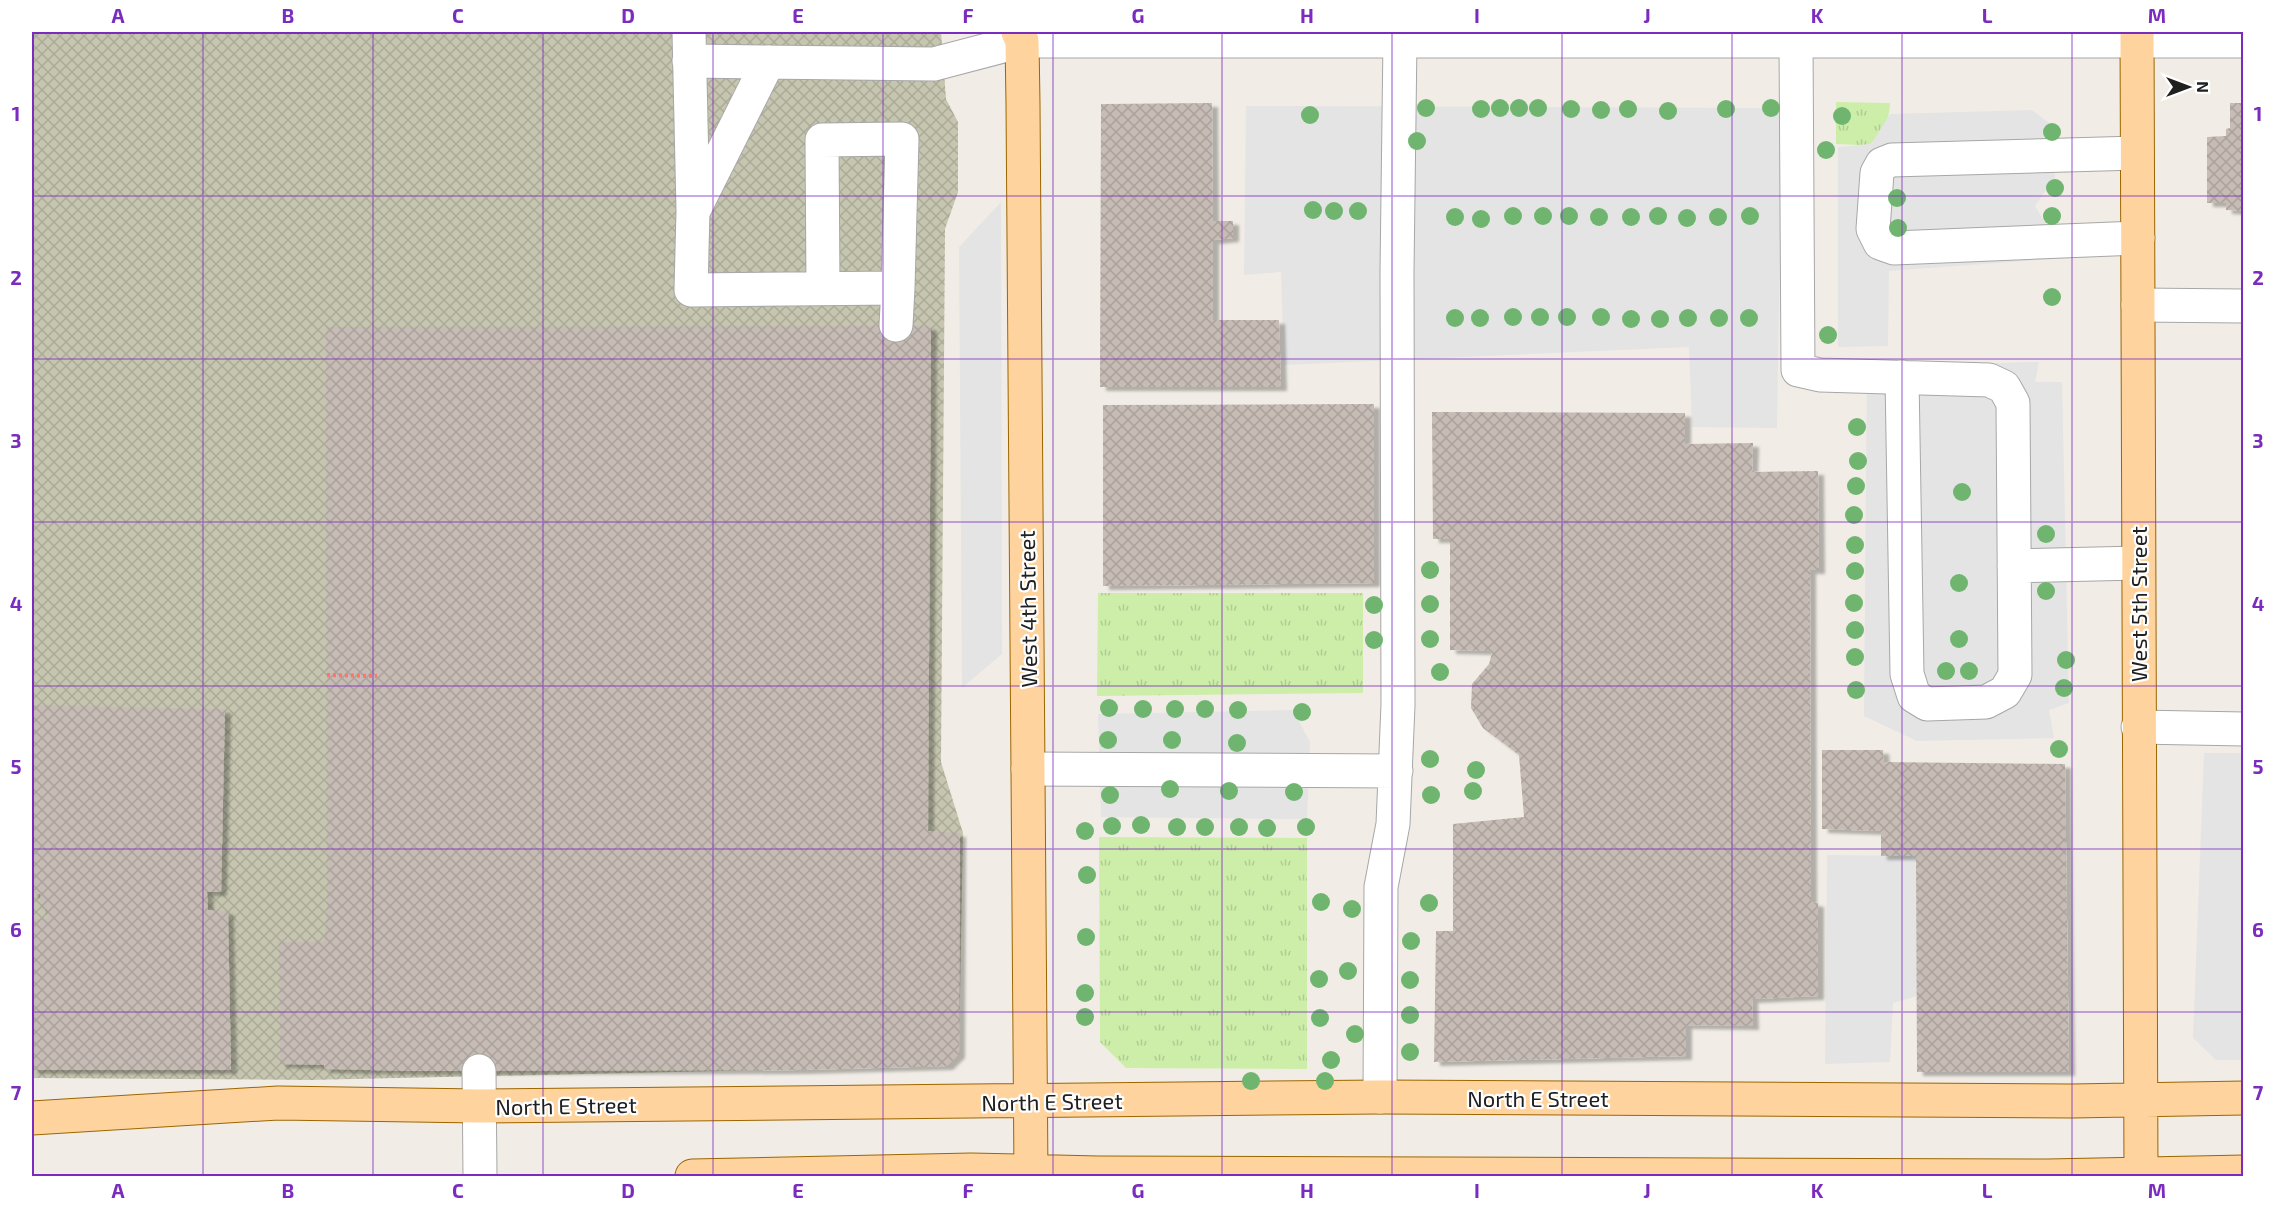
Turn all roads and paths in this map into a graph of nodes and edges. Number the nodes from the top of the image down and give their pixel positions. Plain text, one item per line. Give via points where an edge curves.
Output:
1 (990, 32) edge
2 (1022, 35) edge
3 (1687, 36) edge
4 (2034, 36) edge
5 (2137, 36) edge
6 (1409, 37) edge
7 (1797, 41) junction
8 (2244, 41) edge
9 (689, 46) edge
10 (768, 62) junction
11 (2137, 153) junction
12 (693, 211) junction
13 (2138, 238) junction
14 (823, 288) junction
15 (898, 288) junction
16 (2138, 305) junction
17 (2244, 306) edge
18 (896, 325) dead end
19 (1902, 377) junction
20 (2138, 563) junction
21 (2014, 566) junction
22 (327, 675) dead end
23 (377, 676) dead end
24 (2138, 727) junction
25 (2244, 729) edge
26 (1028, 769) junction
27 (1396, 771) junction
28 (480, 1071) dead end
29 (1380, 1097) junction
30 (2244, 1098) edge
31 (2140, 1100) junction
32 (1032, 1101) junction
33 (479, 1106) junction
34 (32, 1118) edge
35 (2244, 1172) edge
36 (1031, 1174) edge
37 (2141, 1175) edge
38 (480, 1176) edge
39 (692, 1176) edge

1 - 2 street
2 - 6 street
2 - 10 street via 934,64
2 - 26 main road, West 4th Street
3 - 6 street
3 - 7 street
4 - 5 street
4 - 7 street
5 - 8 street
5 - 11 main road, West 5th Street
6 - 27 street via 1397,272
7 - 19 street via 1798,370 1820,375
9 - 10 street
9 - 12 street
10 - 12 street
11 - 13 main road, West 5th Street
11 - 13 street via 1892,160 1882,164 1877,173 1873,229 1880,243 1894,248
12 - 14 street via 691,290
13 - 16 main road, West 5th Street
14 - 15 street
14 - 15 street via 822,140 902,139
15 - 18 street
16 - 17 street
16 - 20 main road, West 5th Street
19 - 21 street via 1989,380 2004,387 2013,403
19 - 21 street via 1907,674 1914,696 1927,704 1986,702 2005,692 2015,675
20 - 21 street
20 - 24 main road, West 5th Street
22 - 23 path
24 - 25 street
24 - 31 main road, West 5th Street
26 - 27 street
26 - 32 main road, West 4th Street
27 - 29 street via 1393,824 1382,887
28 - 33 street
29 - 31 main road, North E Street
29 - 32 main road, North E Street
30 - 31 main road
31 - 37 main road, West 5th Street
32 - 33 main road, North E Street
32 - 36 main road, West 4th Street
33 - 34 main road, North E Street via 278,1103
33 - 38 street
35 - 37 main road
36 - 37 main road
36 - 39 main road via 970,1170

